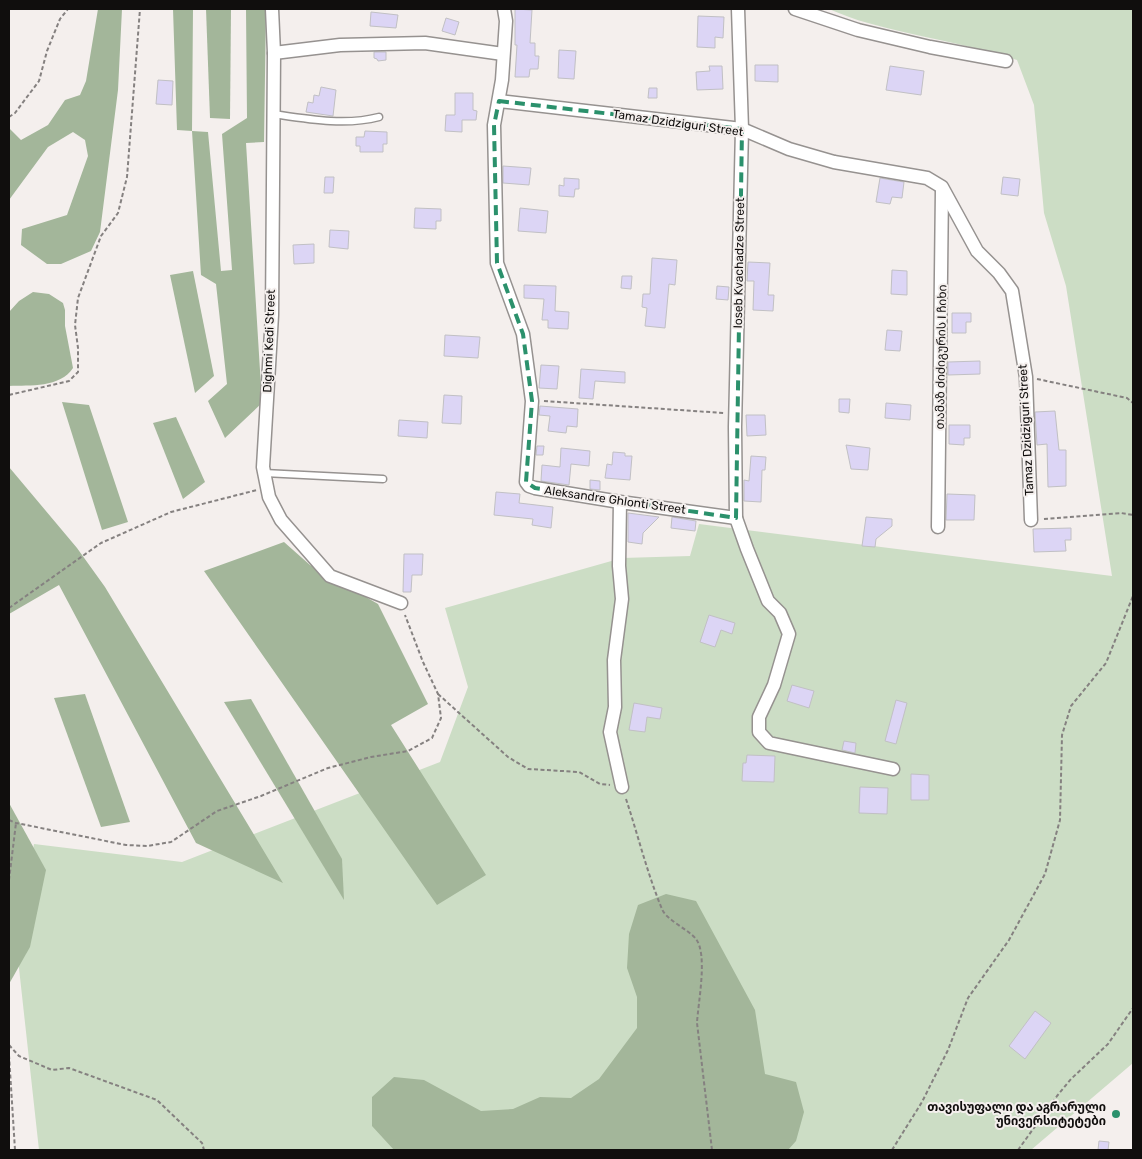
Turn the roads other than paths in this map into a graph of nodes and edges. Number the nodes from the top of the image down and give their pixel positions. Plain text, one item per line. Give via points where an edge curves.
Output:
1 (272, 9) edge
2 (504, 9) edge
3 (738, 9) edge
4 (796, 9) edge
5 (274, 53) junction
6 (503, 54) junction
7 (1006, 61) dead end
8 (499, 101) junction
9 (273, 114) junction
10 (379, 117) dead end
11 (742, 129) junction
12 (942, 187) junction
13 (264, 473) junction
14 (383, 479) dead end
15 (620, 502) junction
16 (736, 518) junction
17 (1031, 520) road end
18 (938, 527) dead end
19 (400, 603) road end
20 (892, 769) dead end
21 (622, 787) road end

1 - 5 street, Dighmi Kedi Street
2 - 6 street, Aleksandre Ghlonti Street
3 - 11 street, Ioseb Kvachadze Street
4 - 7 street via 858,30
5 - 6 street via 340,44 425,43
5 - 9 street, Dighmi Kedi Street
6 - 8 street, Aleksandre Ghlonti Street
8 - 11 street, Tamaz Dzidziguri Street
8 - 15 street, Aleksandre Ghlonti Street via 494,125 497,262 523,334 532,401 526,482 536,488
9 - 10 lane via 352,121
9 - 13 street, Dighmi Kedi Street via 272,315
11 - 12 street, Tamaz Dzidziguri Street via 789,149 834,162 927,178
11 - 16 street, Ioseb Kvachadze Street via 735,414
12 - 17 street, Tamaz Dzidziguri Street via 977,251 1012,291 1026,377
12 - 18 street, თამაზ ძიძიგურის I ჩიხი
13 - 14 lane
13 - 19 street, Dighmi Kedi Street via 269,497 281,520 330,576
15 - 16 street, Aleksandre Ghlonti Street
15 - 21 street via 622,599 614,660 615,707 610,732
16 - 20 street, Ioseb Kvachadze Street via 768,601 780,613 789,634 774,685 759,717 758,732 769,743

